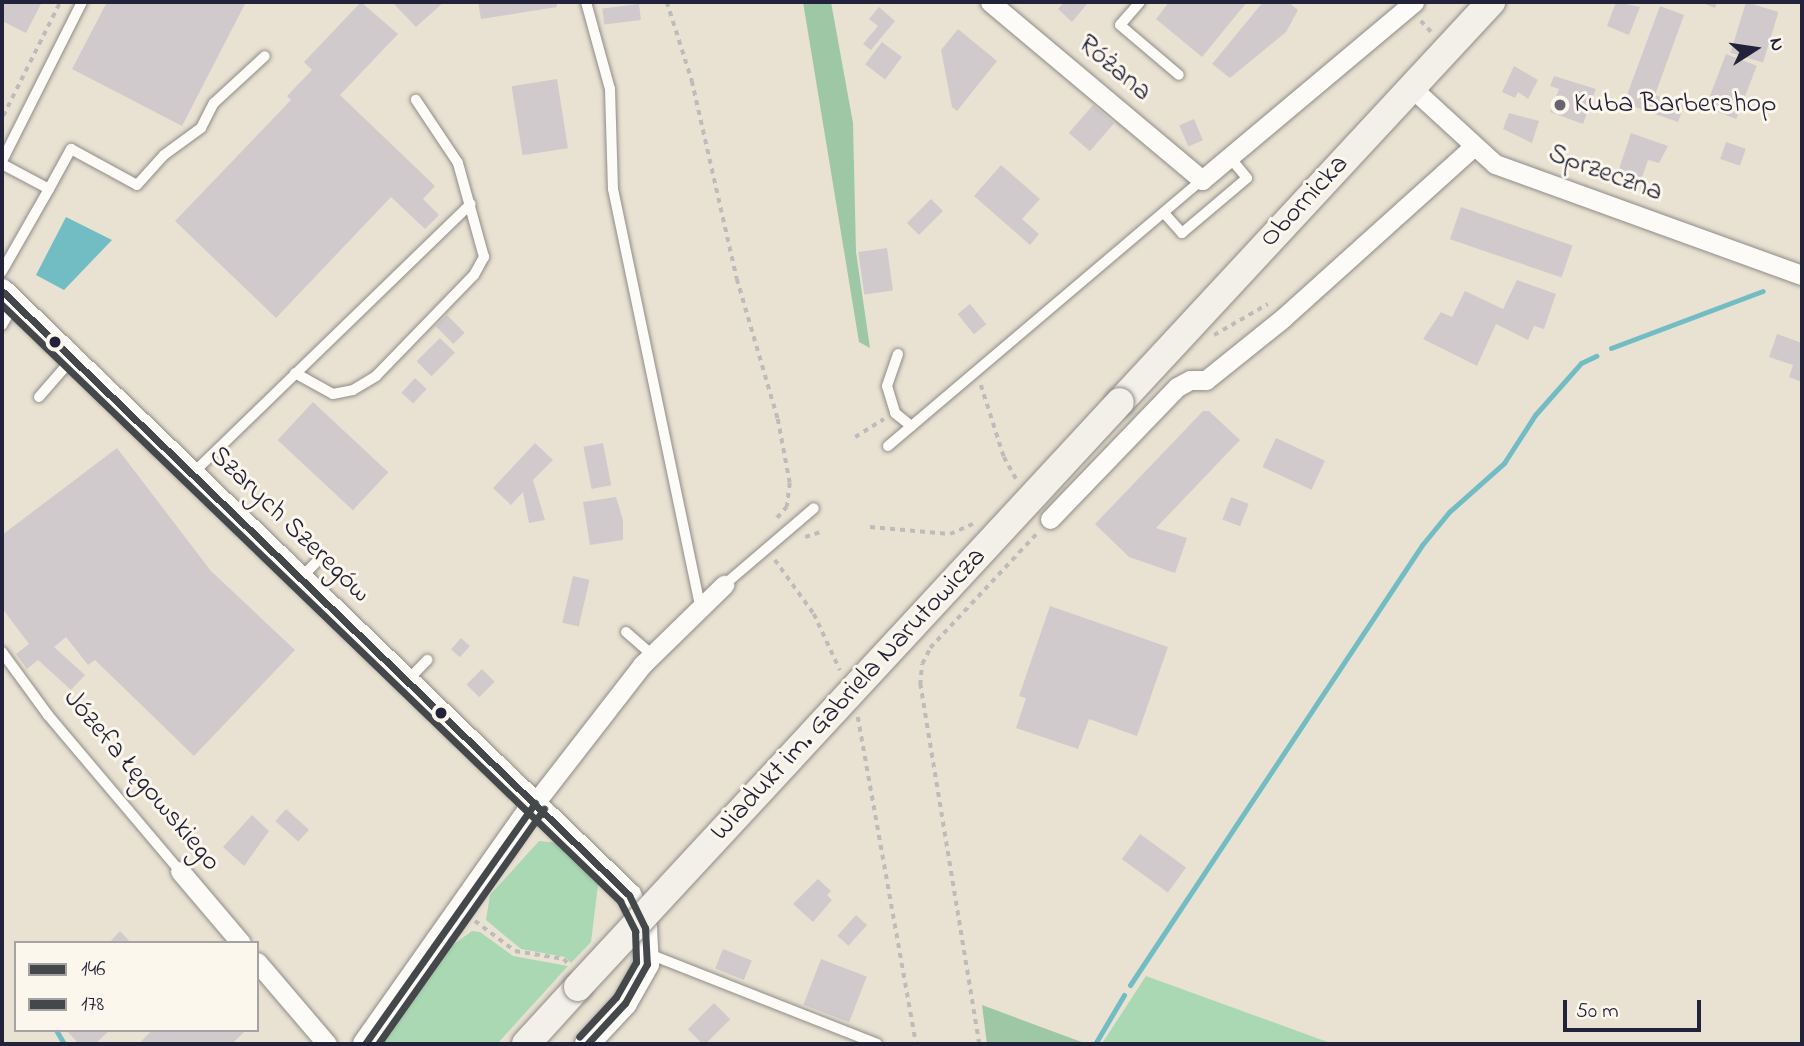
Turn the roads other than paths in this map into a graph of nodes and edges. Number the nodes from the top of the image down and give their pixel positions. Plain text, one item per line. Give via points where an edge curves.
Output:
1 (82, 2) edge
2 (586, 2) edge
3 (990, 2) edge
4 (1140, 2) edge
5 (1415, 2) edge
6 (1482, 5) edge
7 (265, 56) dead end
8 (1179, 75) dead end
9 (1412, 88) junction
10 (416, 100) dead end
11 (1472, 147) junction
12 (1230, 158) junction
13 (2, 162) edge
14 (1202, 180) junction
15 (49, 189) junction
16 (471, 204) junction
17 (1164, 213) junction
18 (2, 271) edge
19 (1802, 275) edge
20 (6, 306) edge
21 (898, 354) dead end
22 (72, 359) junction
23 (295, 373) junction
24 (39, 397) dead end
25 (1120, 402) joint
26 (911, 426) junction
27 (888, 446) dead end
28 (192, 474) junction
29 (814, 508) dead end
30 (1050, 519) road end
31 (320, 558) dead end
32 (300, 578) junction
33 (724, 585) joint
34 (700, 606) junction
35 (626, 632) dead end
36 (2, 652) edge
37 (652, 655) junction
38 (427, 660) dead end
39 (408, 680) junction
40 (535, 803) junction
41 (180, 871) joint
42 (239, 941) edge
43 (648, 954) junction
44 (259, 964) edge
45 (327, 1044) edge
46 (365, 1044) edge
47 (526, 1044) edge
48 (587, 1044) edge
49 (877, 1044) edge

1 - 13 lane
2 - 34 lane via 610,89 613,189 672,493
3 - 14 street, Różana
4 - 8 lane via 1120,25
5 - 12 street
6 - 9 main road, Obornicka
7 - 15 lane via 214,103 201,128 164,155 137,185 71,149
9 - 11 street, Sprzeczna
9 - 25 main road, Obornicka
10 - 16 lane via 458,163
11 - 19 street, Sprzeczna via 1495,164
11 - 30 street via 1206,380 1190,380 1177,387
12 - 14 street
12 - 17 lane via 1247,178 1182,233
13 - 15 lane
14 - 17 lane
15 - 18 lane
16 - 23 lane
16 - 23 lane via 484,257 474,275 376,376 352,390 333,394
17 - 26 lane
20 - 22 street, Szarych Szeregów
21 - 26 lane via 887,386 895,413
22 - 24 lane
22 - 28 street, Szarych Szeregów
23 - 28 lane
25 - 47 main road, Wiadukt im. Gabriela Narutowicza, bridge via 576,978
26 - 27 lane
28 - 32 street, Szarych Szeregów
29 - 33 lane
31 - 32 lane
32 - 39 street, Szarych Szeregów via 337,623
33 - 34 street
34 - 37 street
35 - 37 lane
36 - 41 lane, Józefa Łęgowskiego via 48,715
37 - 40 street
38 - 39 lane
39 - 40 street, Szarych Szeregów
40 - 43 street, Szarych Szeregów via 629,895 645,929
40 - 46 street
41 - 42 street, Józefa Łęgowskiego
43 - 48 street via 642,977 625,1003
43 - 49 lane
44 - 45 street

